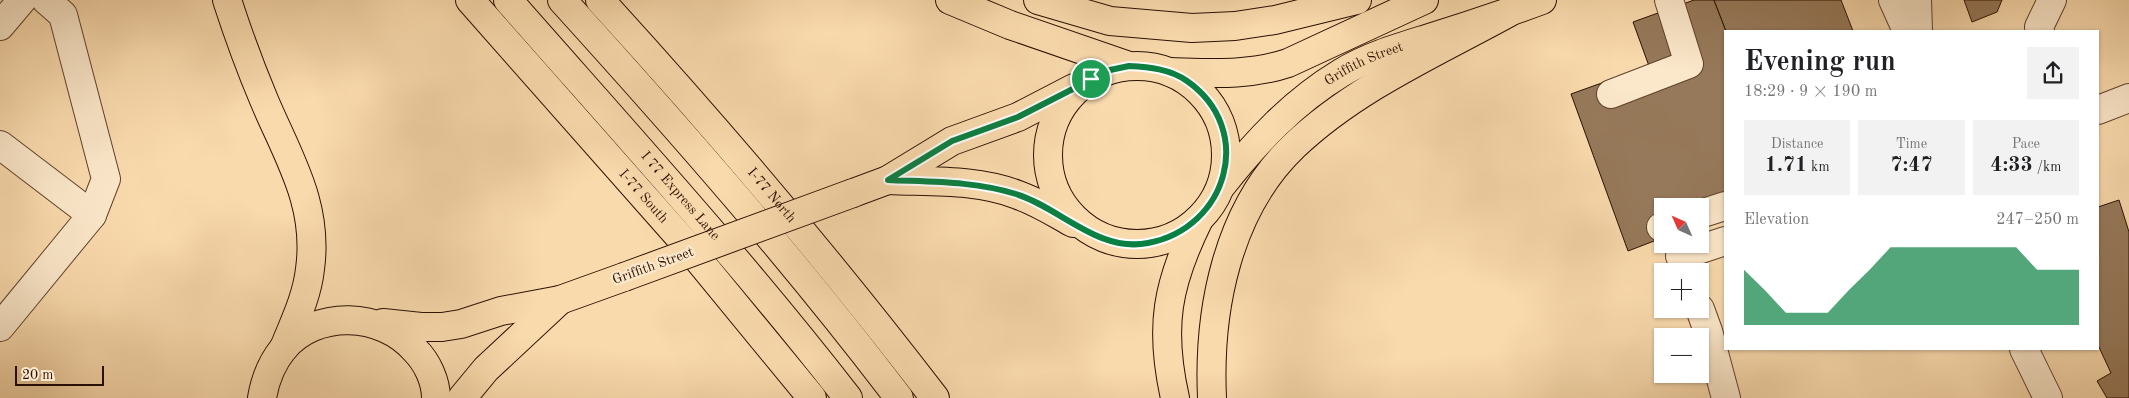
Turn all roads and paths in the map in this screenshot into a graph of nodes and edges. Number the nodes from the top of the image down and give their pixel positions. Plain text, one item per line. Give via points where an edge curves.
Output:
1 (22, 0) edge
2 (46, 0) edge
3 (227, 0) edge
4 (470, 0) edge
5 (508, 0) edge
6 (562, 0) edge
7 (600, 0) edge
8 (950, 0) edge
9 (1038, 0) edge
10 (1357, 0) edge
11 (1424, 0) edge
12 (1542, 0) edge
13 (1669, 0) edge
14 (1892, 0) edge
15 (1917, 0) edge
16 (2052, 0) edge
17 (1508, 13) junction
18 (0, 26) edge
19 (1907, 30) edge
20 (1918, 30) edge
21 (2040, 30) edge
22 (1129, 66) junction
23 (1169, 72) junction
24 (1091, 79) junction
25 (1610, 94) dead end
26 (2129, 98) edge
27 (2099, 110) edge
28 (4, 157) edge
29 (888, 180) junction
30 (1221, 186) junction
31 (1724, 206) edge
32 (1709, 211) edge
33 (92, 215) junction
34 (1199, 219) junction
35 (1085, 231) junction
36 (1724, 241) edge
37 (1683, 263) edge
38 (560, 300) junction
39 (1704, 320) edge
40 (374, 323) junction
41 (0, 327) edge
42 (284, 348) junction
43 (2024, 350) edge
44 (258, 393) edge
45 (436, 398) edge
46 (462, 398) edge
47 (812, 398) edge
48 (848, 398) edge
49 (899, 398) edge
50 (935, 398) edge
51 (1175, 398) edge
52 (1212, 398) edge
53 (1726, 398) edge
54 (2048, 398) edge

1 - 18 street
2 - 33 street via 64,15 106,179
3 - 42 main road via 250,68 292,159 307,202 311,268
4 - 47 main road, I-77 South via 683,241
5 - 48 main road, I 77 Express Lane via 704,223
6 - 49 main road via 735,196
7 - 50 main road, I-77 North via 823,258
8 - 22 main road via 1010,25
9 - 10 main road via 1110,21 1192,28 1275,20
11 - 23 main road via 1269,69 1229,74
12 - 17 main road, Griffith Street
13 - 25 street via 1689,64
14 - 19 street
15 - 20 street
16 - 21 street
17 - 30 main road, Griffith Street via 1374,56 1342,72 1284,115
17 - 52 main road via 1350,101 1293,147 1272,171 1247,212 1227,259 1213,333
22 - 23 main road
22 - 24 main road
23 - 30 main road via 1202,93 1214,109 1226,147
24 - 29 main road, Griffith Street via 1018,117 952,141
24 - 35 main road via 1063,106 1054,124 1048,163 1052,183 1061,201
26 - 27 street
28 - 33 street
29 - 35 main road, Griffith Street via 956,182 995,188 1039,204
29 - 38 main road, Griffith Street, bridge
30 - 34 main road
31 - 32 street
33 - 41 street
34 - 35 main road via 1165,240 1145,244 1125,243
34 - 51 main road via 1177,267 1168,309 1168,357
36 - 37 street via 1680,256
38 - 40 main road, Griffith Street via 442,327
38 - 46 main road, Griffith Street via 486,369
39 - 53 street
40 - 42 main road, Griffith Street via 335,320 305,332
40 - 45 main road via 401,336 422,357 431,374
42 - 44 main road
43 - 54 street

